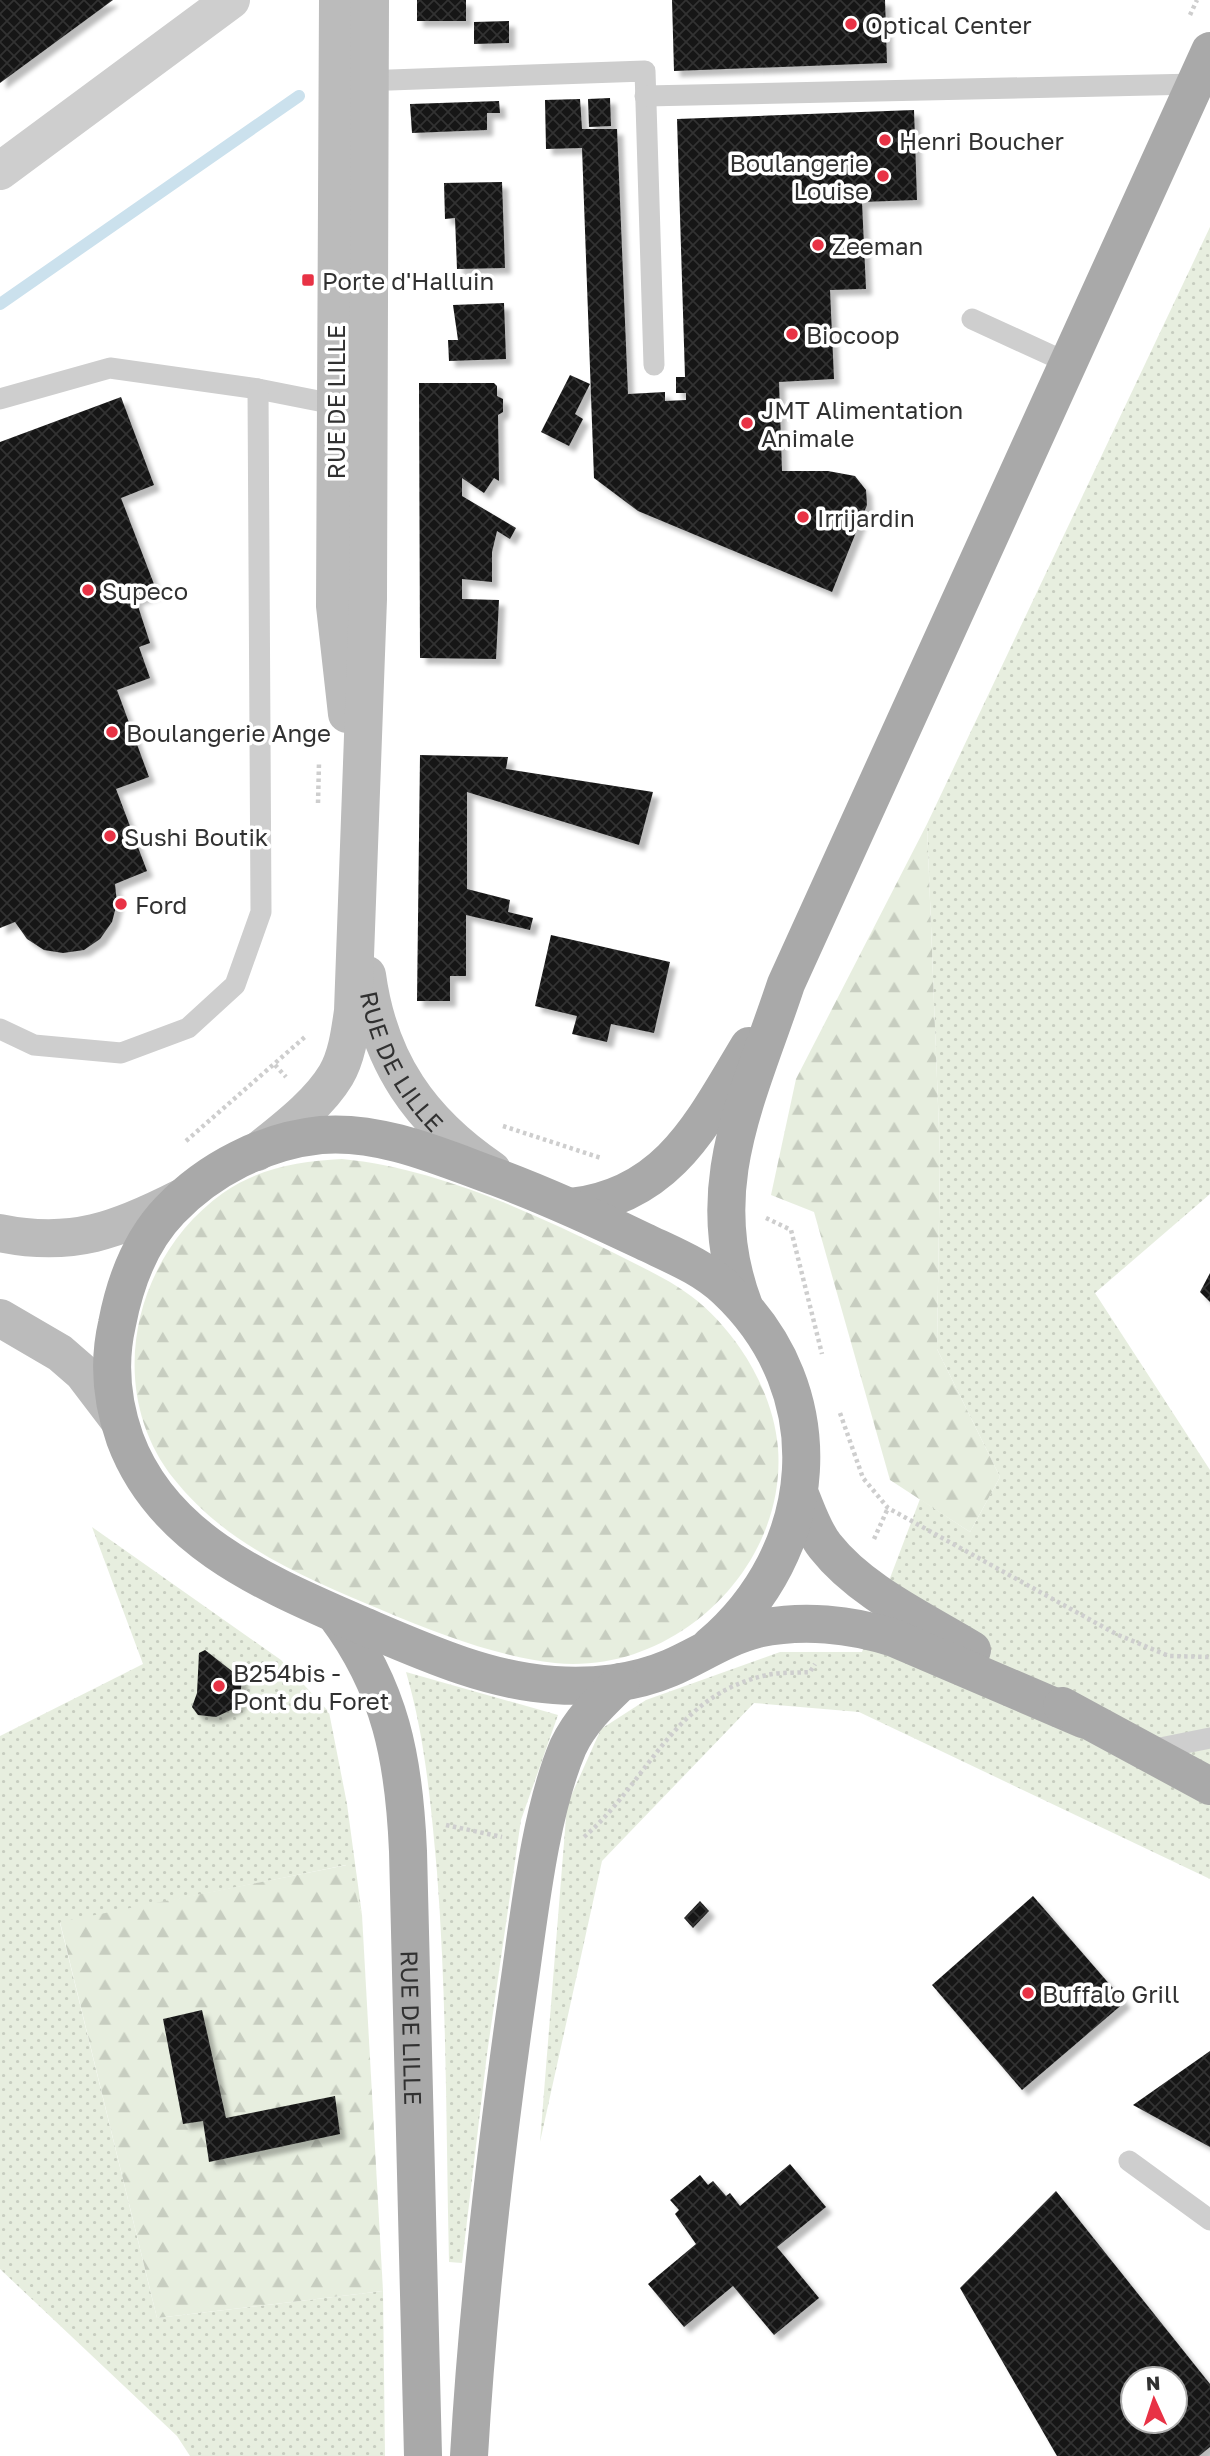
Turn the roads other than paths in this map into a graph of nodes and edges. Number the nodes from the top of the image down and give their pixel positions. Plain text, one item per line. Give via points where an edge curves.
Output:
1 (231, 0) edge
2 (338, 0) edge
3 (370, 0) edge
4 (1203, 68) edge
5 (355, 81) junction
6 (645, 96) junction
7 (0, 171) edge
8 (972, 319) dead end
9 (1068, 363) junction
10 (654, 365) dead end
11 (258, 388) junction
12 (0, 399) edge
13 (352, 407) junction
14 (358, 900) junction
15 (786, 984) junction
16 (0, 1029) edge
17 (257, 1152) junction
18 (513, 1184) junction
19 (181, 1198) junction
20 (571, 1207) junction
21 (0, 1233) edge
22 (746, 1311) junction
23 (0, 1318) edge
24 (118, 1419) junction
25 (801, 1497) junction
26 (335, 1614) junction
27 (710, 1646) junction
28 (621, 1682) junction
29 (1083, 1718) junction
30 (1210, 1738) edge
31 (1143, 1751) junction
32 (1210, 1786) edge
33 (1129, 2161) dead end
34 (1210, 2220) edge
35 (423, 2456) edge
36 (469, 2456) edge

1 - 7 street
2 - 5 main road, RUE DE LILLE
3 - 5 main road, RUE DE LILLE
4 - 6 lane via 986,89
4 - 9 main road
5 - 6 lane via 645,71
5 - 13 main road, RUE DE LILLE
6 - 10 lane
8 - 9 lane
9 - 15 main road
11 - 12 lane via 110,368
11 - 13 lane
11 - 16 lane via 261,912 235,985 188,1028 121,1053 34,1045
13 - 14 main road, RUE DE LILLE via 367,664
14 - 17 main road, RUE DE LILLE via 353,1011 342,1062 320,1095
14 - 18 main road, RUE DE LILLE via 374,1010 385,1047 402,1080 438,1128
15 - 20 main road via 709,1112 662,1171 612,1198
15 - 22 main road via 734,1141 726,1182 726,1243
17 - 18 main road via 322,1135 365,1137
17 - 19 main road via 210,1175
18 - 20 main road
19 - 21 main road via 138,1221 96,1235 57,1239
19 - 24 main road via 147,1240 121,1301 112,1366
20 - 22 main road via 697,1268
22 - 25 main road via 773,1352 796,1407
23 - 24 main road via 60,1353 83,1373
24 - 26 main road via 140,1472 175,1520 213,1551
25 - 27 main road via 781,1556 766,1583 733,1627
25 - 29 main road via 823,1544 857,1577
26 - 28 main road via 435,1656 520,1681 581,1686
26 - 35 main road, RUE DE LILLE via 359,1646 383,1694 398,1749 407,1818
27 - 28 main road via 671,1668
27 - 29 main road via 758,1629 868,1629
28 - 36 main road via 590,1713 568,1748 542,1844 482,2262
29 - 31 main road
30 - 31 lane
31 - 32 main road
33 - 34 lane

